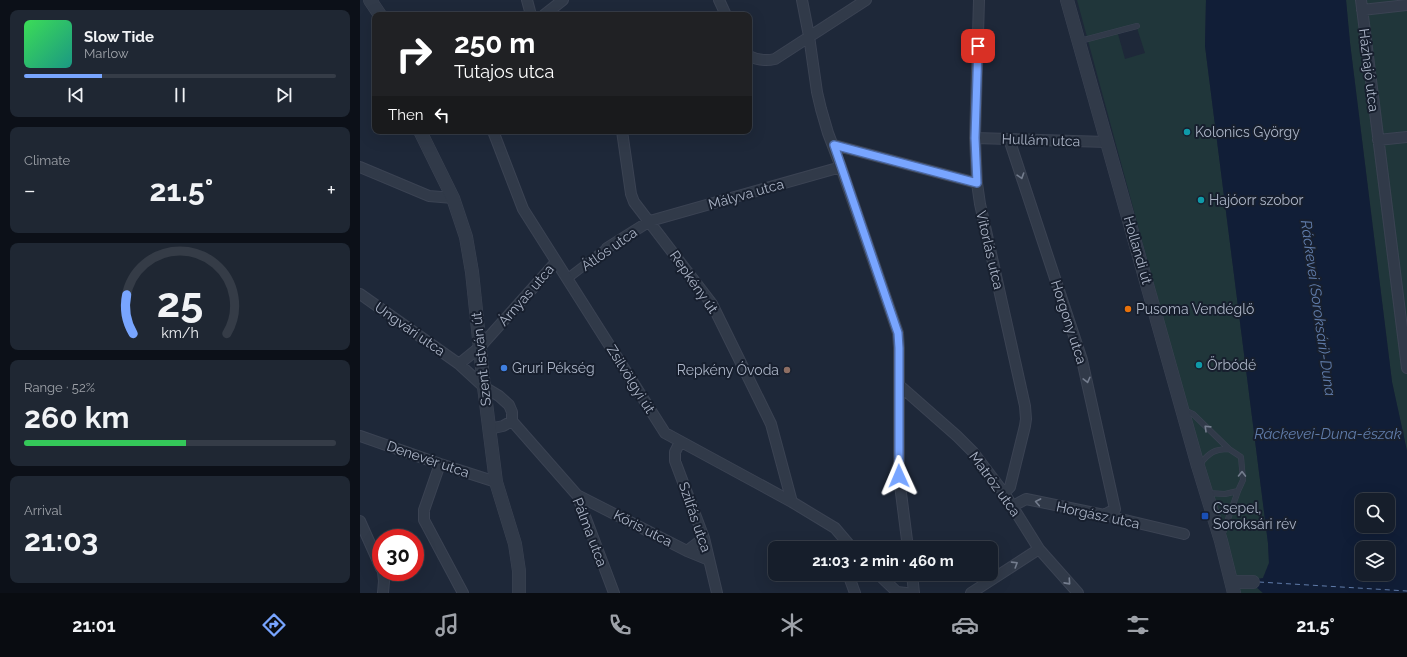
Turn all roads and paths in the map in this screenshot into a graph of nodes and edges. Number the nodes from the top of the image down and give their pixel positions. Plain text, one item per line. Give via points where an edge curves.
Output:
1 (370, 0) edge
2 (527, 0) edge
3 (563, 0) edge
4 (719, 0) edge
5 (802, 0) edge
6 (866, 0) edge
7 (979, 0) edge
8 (1067, 0) edge
9 (1361, 5) edge
10 (1407, 5) edge
11 (378, 12) edge
12 (530, 12) edge
13 (548, 12) edge
14 (725, 12) edge
15 (1137, 26) dead end
16 (809, 36) junction
17 (1079, 41) junction
18 (752, 57) edge
19 (421, 134) edge
20 (494, 134) edge
21 (622, 134) edge
22 (1407, 137) edge
23 (975, 138) junction
24 (1009, 139) junction
25 (1378, 140) junction
26 (1107, 142) junction
27 (834, 145) junction
28 (841, 166) junction
29 (360, 167) edge
30 (977, 183) junction
31 (453, 198) junction
32 (650, 221) junction
33 (607, 248) joint
34 (556, 262) junction
35 (568, 278) junction
36 (360, 294) edge
37 (480, 347) junction
38 (459, 364) junction
39 (1407, 368) edge
40 (900, 385) junction
41 (484, 387) junction
42 (1183, 409) junction
43 (512, 421) junction
44 (489, 429) junction
45 (360, 436) edge
46 (680, 442) junction
47 (1229, 449) junction
48 (440, 464) junction
49 (1198, 466) junction
50 (496, 482) junction
51 (1238, 491) junction
52 (1004, 493) junction
53 (1206, 493) junction
54 (577, 495) junction
55 (792, 502) junction
56 (1013, 506) junction
57 (1116, 514) junction
58 (360, 521) edge
59 (1184, 534) dead end
60 (704, 538) junction
61 (846, 541) edge
62 (907, 541) edge
63 (1221, 541) junction
64 (372, 548) edge
65 (1039, 549) junction
66 (687, 551) junction
67 (709, 560) junction
68 (384, 581) edge
69 (851, 581) edge
70 (885, 581) edge
71 (913, 581) edge
72 (1253, 582) dead end
73 (1233, 588) edge
74 (383, 593) edge
75 (463, 593) edge
76 (519, 593) edge
77 (614, 593) edge
78 (717, 593) edge
79 (855, 593) edge
80 (906, 593) edge
81 (914, 593) edge
82 (970, 593) edge
83 (1078, 593) edge

1 - 11 street
2 - 12 street
3 - 13 street
4 - 14 street
5 - 16 street
6 - 16 street
7 - 23 street, Vitorlás utca
8 - 17 street, Hollandi út
9 - 10 street
9 - 25 street, Házhajó utca
15 - 17 lane
16 - 18 street via 775,59 767,61
16 - 27 street via 817,92
17 - 26 street, Hollandi út
19 - 31 street, Szent István út
20 - 34 street, Zsilvölgyi út via 523,209
21 - 32 street, Repkény út via 631,194 634,202
22 - 25 street
23 - 24 street, Hullám utca
23 - 30 street, Vitorlás utca
24 - 26 street, Hullám utca
24 -> 57 street, Horgony utca via 1082,360
25 - 39 street, Házhajó utca
26 - 42 street, Hollandi út
27 - 28 street
27 - 30 street
28 - 32 street, Mályva utca
28 - 40 street via 898,333
29 - 31 street via 429,196
30 - 52 street, Vitorlás utca via 1026,413 1010,487
31 - 37 street, Szent István út via 466,237
32 - 33 street, Átlós utca
32 - 55 street, Repkény út via 717,314 771,424
33 - 35 street, Átlós utca
34 - 35 street, Zsilvölgyi út
34 - 37 street, Árnyas utca
35 - 46 street, Zsilvölgyi út via 665,433
36 - 38 street, Ungvári utca
37 - 38 street, Ungvári utca
37 - 41 street, Szent István út
38 - 41 street, Ungvári utca
40 - 52 street, Matróz utca via 968,446
40 - 62 street via 899,466
41 - 43 street, Pálma utca via 509,404
41 - 44 street, Szent István út
47 -> 42 lane via 1193,414
42 - 49 street, Hollandi út
43 - 44 street
43 - 54 street, Pálma utca
44 - 50 street, Szent István út
45 - 48 street, Denevér utca
46 - 55 street, Zsilvölgyi út
46 - 60 street, Szilfás utca via 675,452 675,461
47 - 49 lane via 1217,449
51 -> 47 lane via 1243,480 1241,457
48 - 50 street, Denevér utca
48 - 75 street via 424,510 424,520
49 - 53 street, Hollandi út
50 - 76 street, Szent István út via 516,544
51 - 53 lane via 1225,494
51 - 63 lane
52 - 56 street, Matróz utca
53 - 63 street, Hollandi út
54 - 66 street, Kőris utca
54 - 77 street, Pálma utca
55 - 61 street, Zsilvölgyi út via 835,528
57 -> 56 street, Horgász utca via 1104,515 1026,499
56 - 65 street, Matróz utca
57 - 59 street, Horgász utca
58 - 64 street
60 - 66 street
60 - 67 street, Szilfás utca
63 - 73 street, Hollandi út
82 -> 65 street
65 -> 83 street, Matróz utca
66 - 67 street, Kőris utca
67 - 78 street, Szilfás utca
68 - 74 street
69 - 79 street
70 - 80 street via 897,592
71 - 81 street
72 - 73 street

